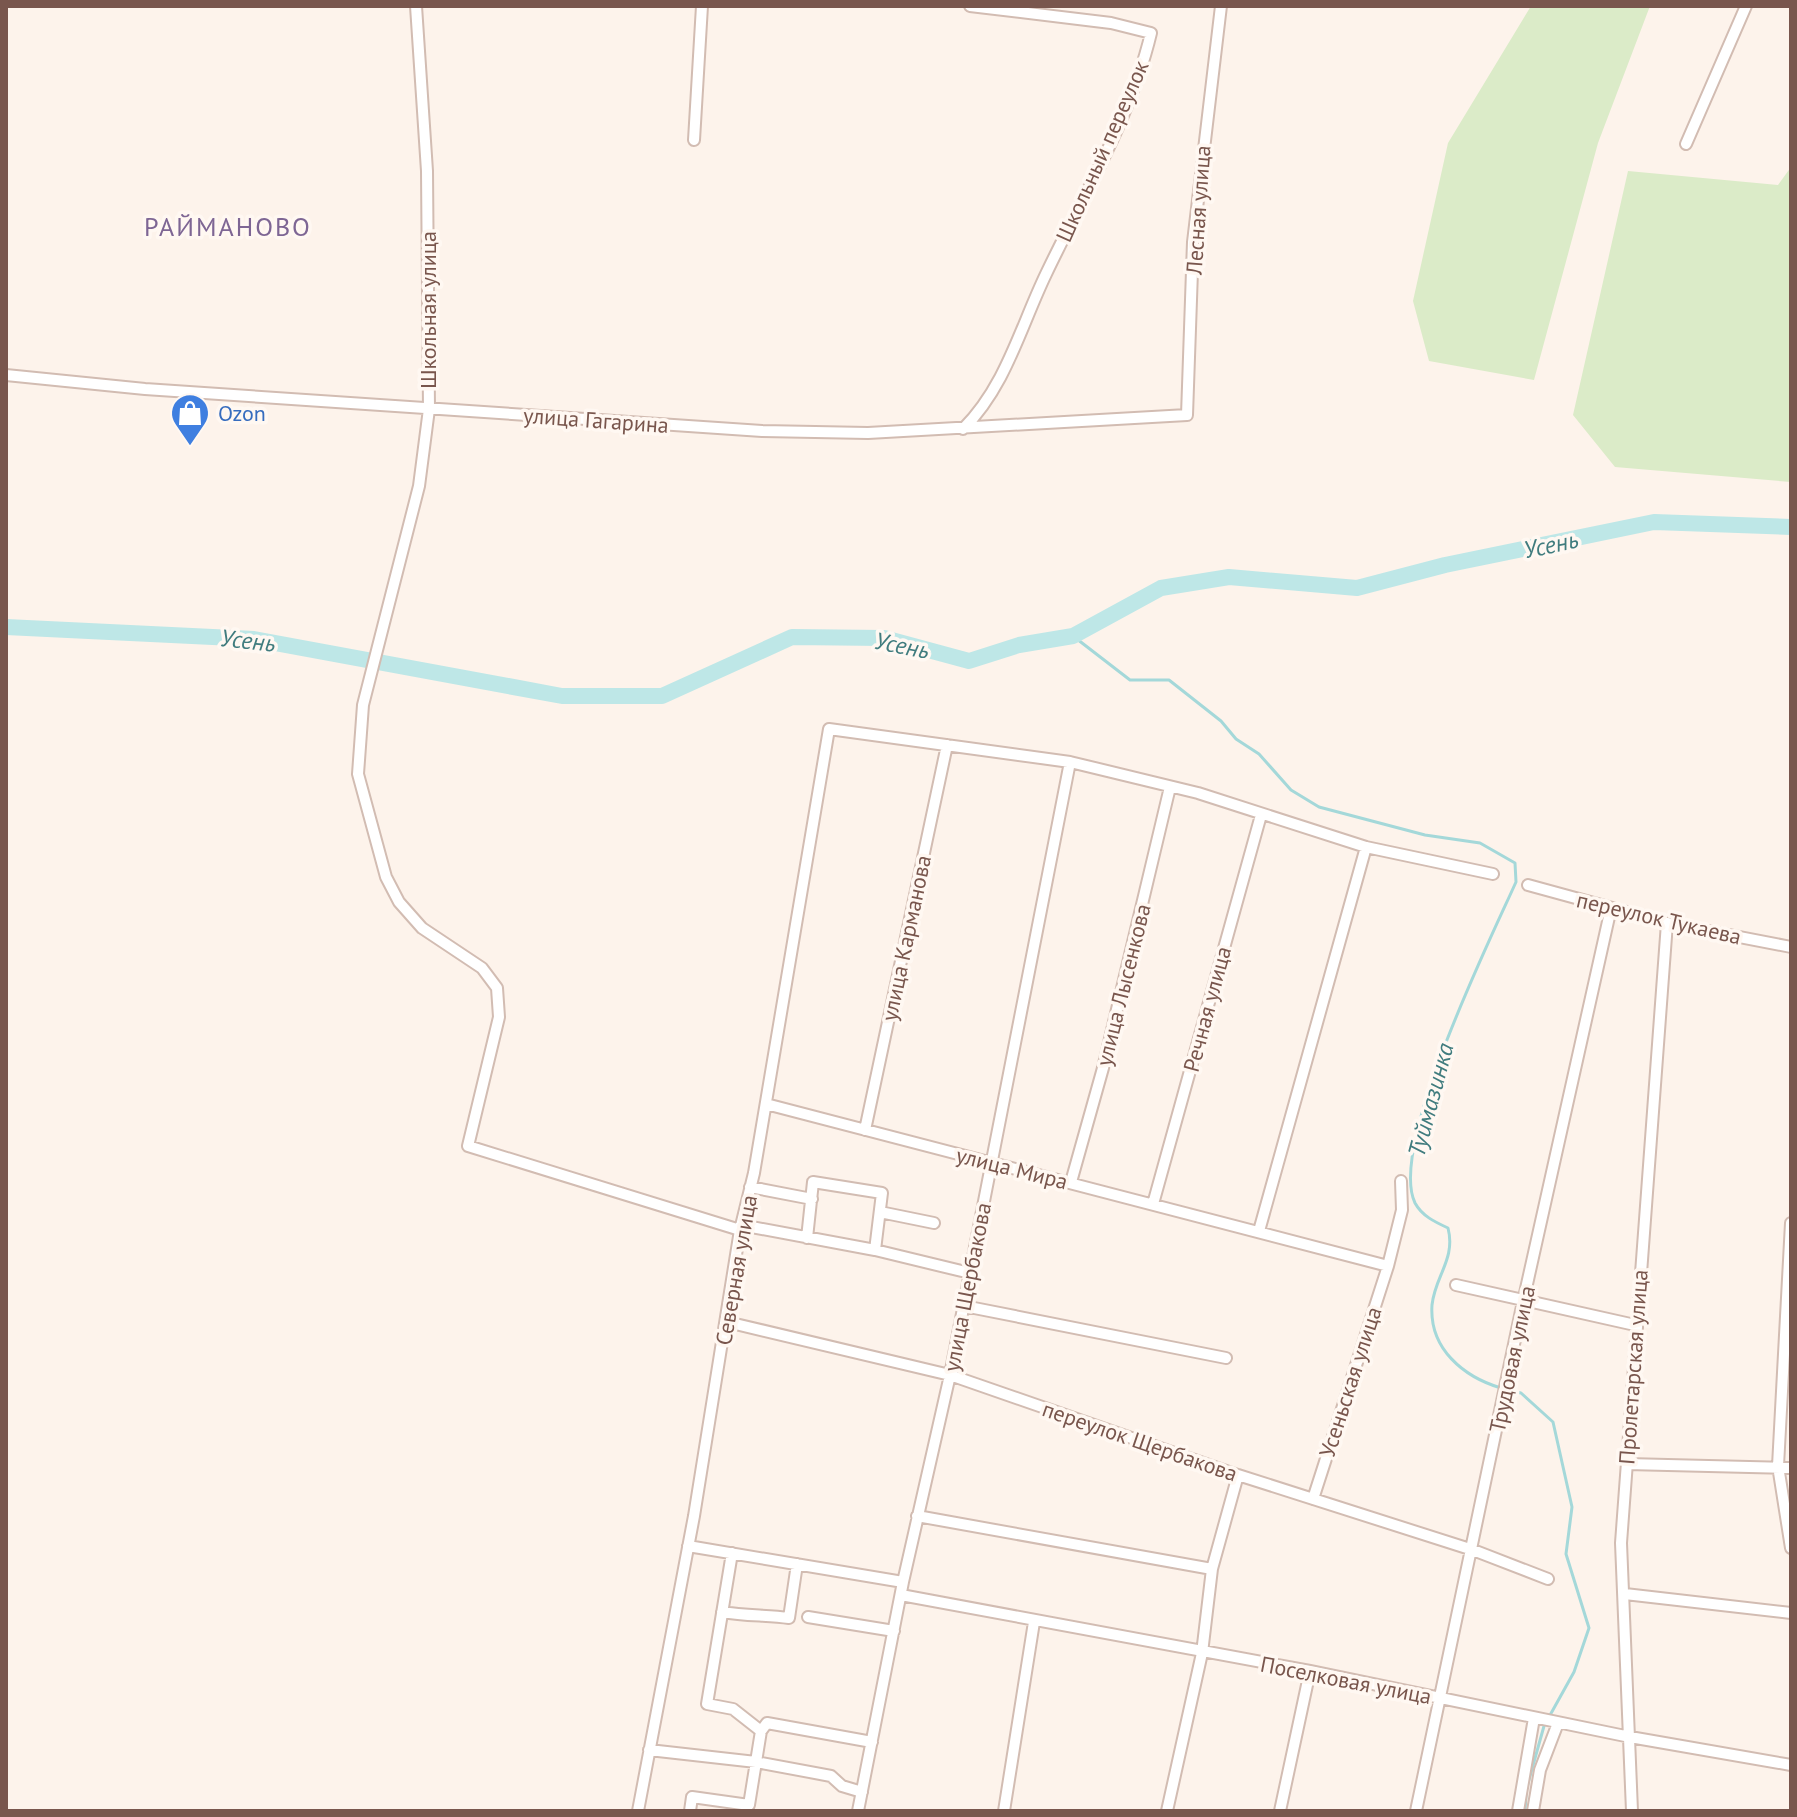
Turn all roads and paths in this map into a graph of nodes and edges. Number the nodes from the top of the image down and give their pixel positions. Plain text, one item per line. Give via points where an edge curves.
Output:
1 (416, 6) edge
2 (702, 6) edge
3 (970, 6) edge
4 (1221, 6) edge
5 (1746, 6) edge
6 (694, 140) dead end
7 (1686, 144) dead end
8 (6, 375) edge
9 (429, 409) junction
10 (1187, 415) joint
11 (963, 429) junction
12 (947, 745) junction
13 (1070, 762) junction
14 (1170, 787) junction
15 (1261, 815) junction
16 (1366, 847) junction
17 (1493, 874) dead end
18 (1528, 885) dead end
19 (1611, 908) junction
20 (1667, 923) junction
21 (1791, 947) edge
22 (766, 1104) junction
23 (865, 1130) junction
24 (992, 1163) junction
25 (1401, 1181) dead end
26 (1071, 1182) junction
27 (750, 1187) junction
28 (812, 1199) junction
29 (1153, 1204) junction
30 (880, 1212) junction
31 (934, 1223) dead end
32 (1791, 1223) edge
33 (740, 1228) junction
34 (1259, 1231) junction
35 (807, 1238) junction
36 (875, 1250) junction
37 (1388, 1266) junction
38 (970, 1273) junction
39 (1456, 1285) dead end
40 (1524, 1300) junction
41 (964, 1306) junction
42 (727, 1322) junction
43 (1635, 1325) junction
44 (1226, 1358) dead end
45 (950, 1375) junction
46 (1627, 1464) junction
47 (1778, 1466) junction
48 (1791, 1468) edge
49 (1238, 1475) junction
50 (1313, 1499) junction
51 (917, 1516) junction
52 (688, 1546) junction
53 (1791, 1548) edge
54 (1473, 1550) junction
55 (732, 1553) junction
56 (797, 1564) junction
57 (1212, 1569) junction
58 (1548, 1579) dead end
59 (903, 1582) junction
60 (1625, 1594) junction
61 (901, 1595) junction
62 (722, 1612) junction
63 (1791, 1613) edge
64 (808, 1617) dead end
65 (1034, 1622) junction
66 (894, 1631) junction
67 (1202, 1653) junction
68 (1310, 1671) junction
69 (1440, 1699) junction
70 (1547, 1720) junction
71 (761, 1731) junction
72 (1630, 1737) junction
73 (872, 1742) junction
74 (649, 1750) junction
75 (756, 1762) junction
76 (1791, 1765) edge
77 (862, 1792) junction
78 (638, 1811) edge
79 (690, 1811) edge
80 (858, 1811) edge
81 (1004, 1811) edge
82 (1167, 1811) edge
83 (1280, 1811) edge
84 (1416, 1811) edge
85 (1518, 1811) edge
86 (1533, 1811) edge
87 (1632, 1811) edge

1 - 9 street, Школьная улица via 427,171
2 - 6 street
3 - 11 street, Школьный переулок via 1151,33 1106,151 1029,310 1006,372 981,412
4 - 10 street, Лесная улица via 1195,227
5 - 7 street
8 - 9 street, улица Гагарина
9 - 11 street, улица Гагарина via 762,431
9 - 33 street, Школьная улица via 419,486 363,705 358,774 386,877 399,902 422,928 482,968 497,988 499,1017 468,1146
10 - 11 street, улица Гагарина
12 - 13 street
12 - 22 street, Северная улица via 829,729
12 - 23 street, улица Карманова
13 - 14 street
13 - 24 street, улица Щербакова
14 - 15 street
14 - 26 street, улица Лысенкова
15 - 16 street
15 - 29 street, Речная улица
16 - 17 street
16 - 34 street
18 - 19 street, переулок Тукаева
19 - 20 street, переулок Тукаева
19 - 40 street, Трудовая улица
20 - 21 street, переулок Тукаева
20 - 43 street, Пролетарская улица
22 - 23 street, улица Мира
22 - 27 street, Северная улица
23 - 24 street, улица Мира
24 - 26 street, улица Мира
24 - 38 street, улица Щербакова
25 - 37 street, Усеньская улица via 1402,1210
26 - 29 street, улица Мира
27 - 28 street
27 - 33 street, Северная улица
28 - 30 street via 813,1182 882,1193
28 - 35 street
29 - 34 street, улица Мира
30 - 31 street
30 - 36 street
32 - 47 street
33 - 35 street
33 - 42 street, Северная улица
34 - 37 street, улица Мира
35 - 36 street
36 - 38 street
37 - 50 street, Усеньская улица
38 - 41 street, улица Щербакова
39 - 40 street
40 - 43 street
40 - 54 street, Трудовая улица
41 - 44 street
41 - 45 street, улица Щербакова
42 - 45 street, переулок Щербакова
42 - 52 street, Северная улица
43 - 46 street, Пролетарская улица
45 - 49 street, переулок Щербакова
45 - 51 street, улица Щербакова
46 - 47 street
46 - 60 street, Пролетарская улица via 1621,1543
47 - 48 street
47 - 53 street
49 - 50 street, переулок Щербакова
49 - 57 street
50 - 54 street, переулок Щербакова
51 - 57 street
51 - 59 street, улица Щербакова
52 - 55 street
52 - 74 street, Северная улица
54 - 58 street, переулок Щербакова
54 - 69 street, Трудовая улица
55 - 56 street
55 - 62 street
56 - 59 street
56 - 62 street via 789,1618
57 - 67 street
59 - 61 street, улица Щербакова
60 - 63 street
60 - 72 street, Пролетарская улица
61 - 65 street, Поселковая улица
61 - 66 street, улица Щербакова
62 - 71 street via 707,1704 733,1709
64 - 66 street
65 - 67 street, Поселковая улица
65 - 81 street
66 - 73 street, улица Щербакова
67 - 68 street, Поселковая улица
67 - 82 street
68 - 69 street, Поселковая улица
68 - 83 street
69 - 70 street, Поселковая улица
69 - 84 street, Трудовая улица
70 - 72 street, Поселковая улица
70 - 85 street
70 - 86 street
71 - 73 street via 767,1723
71 - 75 street
72 - 76 street, Поселковая улица
72 - 87 street, Пролетарская улица
73 - 77 street, улица Щербакова
74 - 75 street
74 - 78 street, Северная улица
75 - 77 street via 831,1776
75 - 79 street via 749,1805 692,1797
77 - 80 street, улица Щербакова

